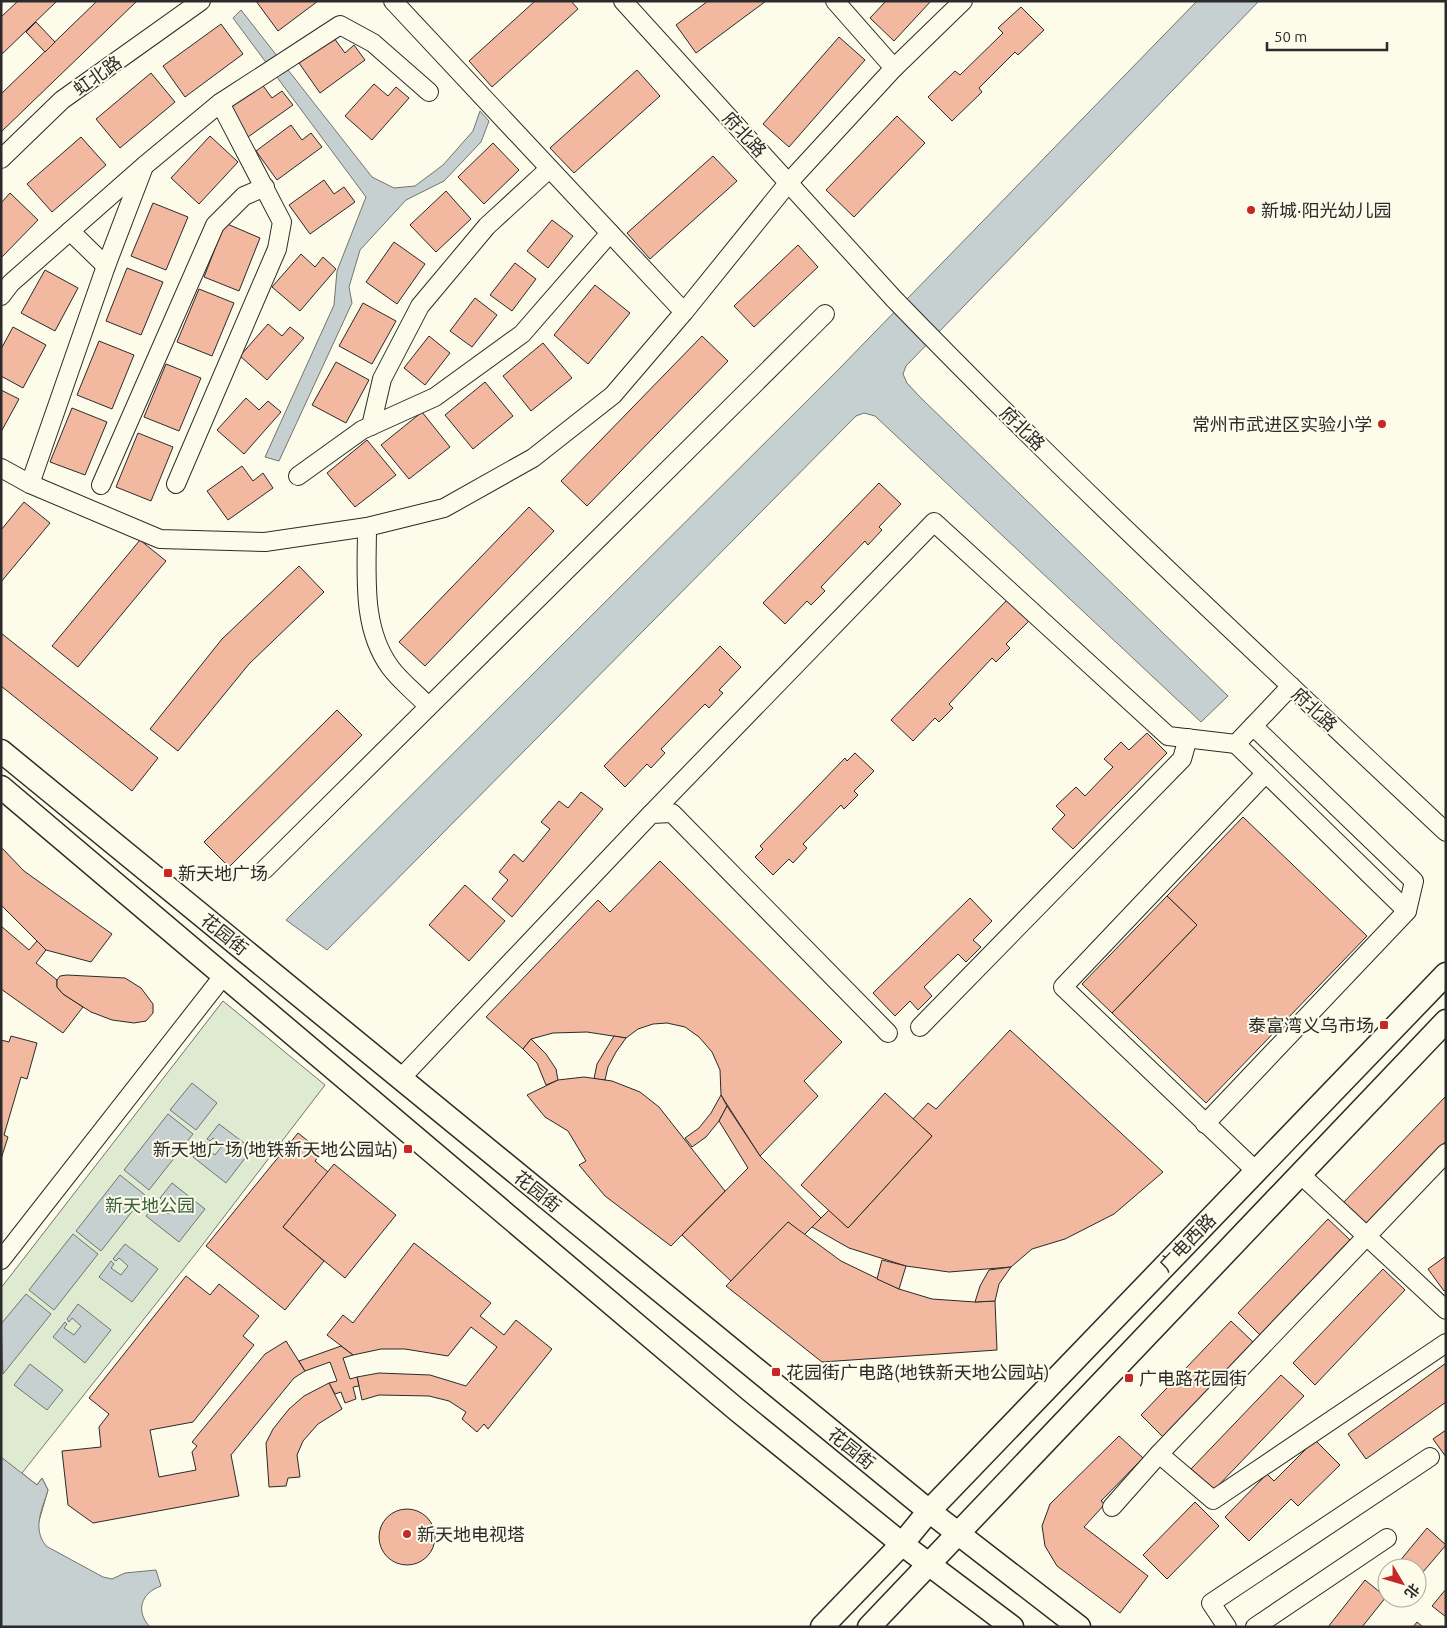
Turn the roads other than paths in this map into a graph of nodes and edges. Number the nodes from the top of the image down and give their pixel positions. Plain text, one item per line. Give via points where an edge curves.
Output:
1 (201, 1) edge
2 (393, 1) edge
3 (623, 1) edge
4 (835, 1) edge
5 (963, 1) edge
6 (894, 68) junction
7 (429, 92) dead end
8 (220, 103) junction
9 (1, 159) edge
10 (144, 166) junction
11 (550, 168) junction
12 (789, 182) junction
13 (265, 187) junction
14 (70, 231) junction
15 (610, 233) junction
16 (106, 266) junction
17 (1, 296) edge
18 (684, 312) junction
19 (825, 314) dead end
20 (371, 426) junction
21 (1, 468) edge
22 (298, 476) dead end
23 (30, 484) junction
24 (176, 484) dead end
25 (102, 485) dead end
26 (367, 527) junction
27 (1291, 686) junction
28 (428, 706) junction
29 (1253, 726) junction
30 (1188, 738) junction
31 (1236, 744) junction
32 (1, 751) edge
33 (1266, 773) junction
34 (1, 787) edge
35 (651, 814) junction
36 (1446, 832) edge
37 (264, 870) dead end
38 (1407, 911) junction
39 (1446, 974) edge
40 (224, 976) junction
41 (1446, 1021) edge
42 (920, 1026) dead end
43 (888, 1034) dead end
44 (401, 1078) junction
45 (1205, 1124) junction
46 (1446, 1153) edge
47 (1256, 1171) junction
48 (1300, 1174) junction
49 (1366, 1236) junction
50 (1, 1260) edge
51 (1444, 1305) edge
52 (1446, 1343) edge
53 (1159, 1454) junction
54 (1430, 1457) dead end
55 (1112, 1508) dead end
56 (929, 1511) junction
57 (959, 1535) junction
58 (1387, 1538) dead end
59 (902, 1544) junction
60 (930, 1565) junction
61 (822, 1627) edge
62 (869, 1627) edge
63 (1012, 1627) edge
64 (1079, 1627) edge
65 (1227, 1627) edge
66 (1255, 1627) edge

1 - 9 street, 虹北路 via 62,100
2 - 11 street
3 - 12 street, 府北路
4 - 6 street
5 - 6 street
6 - 12 street
7 - 8 street via 373,43 340,25
8 - 10 street
8 - 13 street
10 - 14 street
10 - 16 street
11 - 15 street
11 - 20 street via 487,226 420,306 382,379
12 - 18 street
12 - 27 street, 府北路 via 940,346 1181,583
13 - 24 street via 282,222 277,249
13 - 25 street via 244,196 215,225
14 - 16 street
14 - 17 street via 11,283
15 - 18 street
15 - 20 street via 522,334 436,397
16 - 23 street
18 - 26 street via 613,395 533,458 444,508
19 - 28 street
20 - 22 street
21 - 23 street
23 - 26 street via 160,539 265,542
26 - 28 street via 366,604 377,639 390,667
27 - 29 street
27 - 36 street, 府北路
28 - 37 street
29 - 31 street
29 - 38 street via 1414,881
30 - 31 street
30 - 35 street via 1168,736 934,522
30 - 42 street via 1182,759
31 - 33 street
32 - 44 main road, 花园街
33 - 38 street
33 - 45 street via 1063,987
34 - 40 main road, 花园街
35 - 43 street via 672,813
35 - 44 street
38 - 45 street
39 - 47 main road, 广电西路
40 - 50 street
40 - 59 main road, 花园街 via 736,1409
41 - 48 main road, 广电西路
44 - 56 main road, 花园街
45 - 47 street
46 - 49 street
47 - 56 main road, 广电西路
48 - 49 street
48 - 57 main road, 广电西路
49 - 51 street
49 - 53 street
52 - 53 street via 1213,1500
53 - 55 street
54 - 65 street via 1211,1603
56 - 57 main road, 花园街
56 - 59 main road, 广电西路
57 - 60 main road, 广电西路
57 - 64 main road, 花园街
58 - 66 street
59 - 60 main road, 花园街
59 - 61 main road, 广电西路
60 - 62 main road
60 - 63 main road, 花园街

